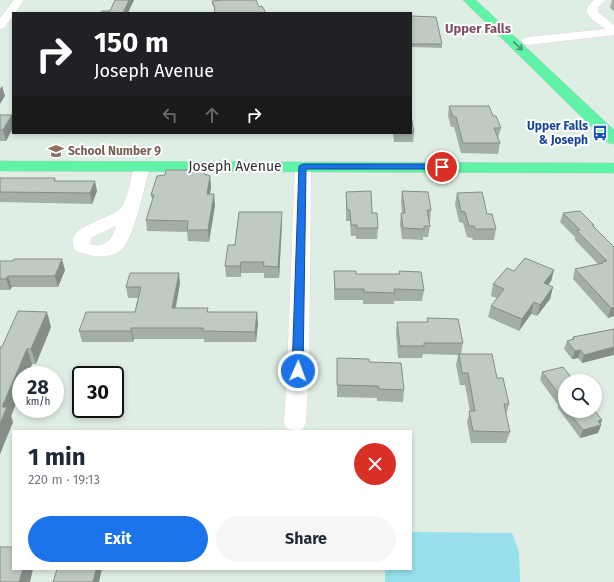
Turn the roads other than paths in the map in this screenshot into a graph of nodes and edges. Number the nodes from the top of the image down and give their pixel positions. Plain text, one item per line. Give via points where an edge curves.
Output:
1 (19, 0) edge
2 (469, 0) edge
3 (485, 0) edge
4 (600, 0) edge
5 (0, 26) edge
6 (614, 31) edge
7 (528, 41) junction
8 (598, 104) dead end
9 (614, 139) edge
10 (0, 166) edge
11 (303, 166) junction
12 (142, 167) junction
13 (614, 168) edge
14 (128, 211) dead end
15 (295, 423) dead end

1 - 5 street
2 -> 9 main road
3 - 7 main road
4 - 6 street via 593,6 592,12
6 - 7 street
7 - 8 main road
10 - 12 main road, Joseph Avenue
11 - 12 main road, Joseph Avenue
11 - 13 main road, Joseph Avenue
11 - 15 street
12 - 14 street

